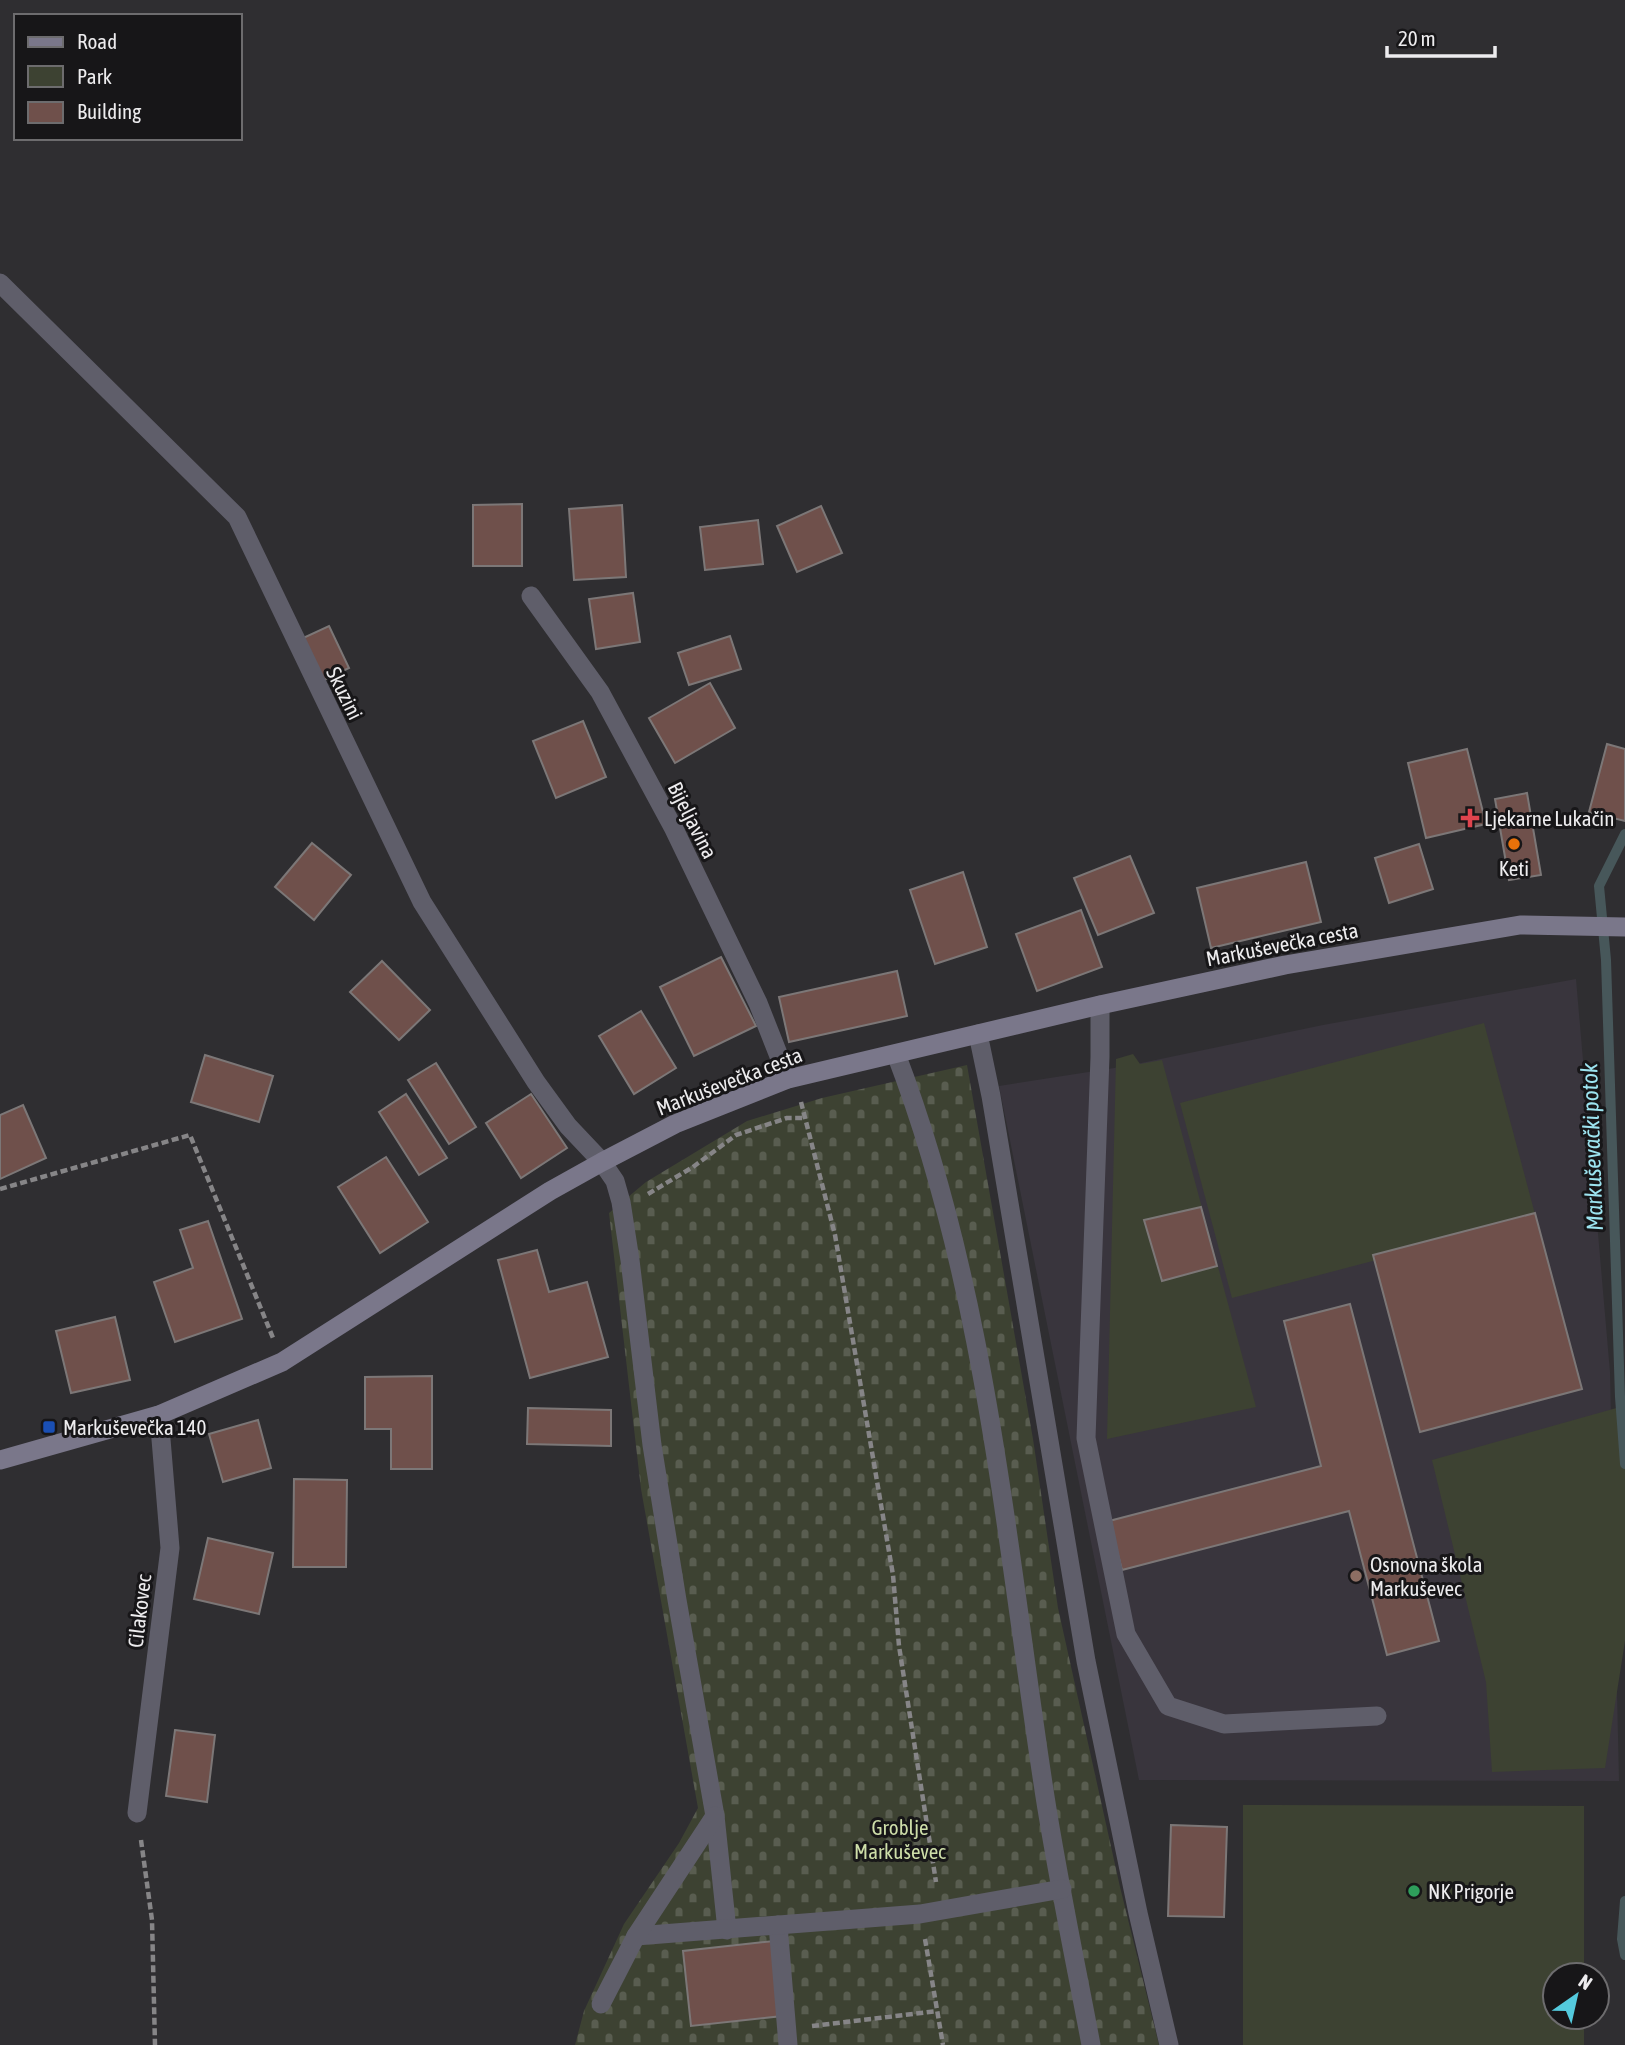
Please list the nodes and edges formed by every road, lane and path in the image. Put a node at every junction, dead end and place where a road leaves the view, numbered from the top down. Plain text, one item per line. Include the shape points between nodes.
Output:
1 (0, 283) edge
2 (531, 596) dead end
3 (1620, 926) edge
4 (1100, 1005) junction
5 (978, 1034) junction
6 (895, 1054) junction
7 (788, 1079) junction
8 (602, 1162) junction
9 (0, 1189) edge
10 (623, 1217) junction
11 (282, 1362) junction
12 (159, 1415) junction
13 (0, 1460) edge
14 (1377, 1716) dead end
15 (137, 1813) joint
16 (715, 1816) junction
17 (1062, 1889) junction
18 (941, 1911) junction
19 (920, 1914) junction
20 (778, 1925) junction
21 (727, 1930) junction
22 (636, 1936) junction
23 (601, 2004) dead end
24 (937, 2011) junction
25 (788, 2037) edge
26 (155, 2045) edge
27 (943, 2045) edge
28 (1091, 2045) edge
29 (1169, 2045) edge

1 - 8 street, Skuzini via 237,517 422,902 536,1082
2 - 7 street, Bijeljavina via 600,692 674,829 758,1003
3 - 4 main road, Markuševečka cesta via 1520,925 1285,965
4 - 5 main road, Markuševečka cesta
4 - 14 street via 1086,1438 1126,1634 1168,1706 1224,1724
5 - 6 main road, Markuševečka cesta
5 - 29 street via 1086,1661
6 - 7 main road, Markuševečka cesta
6 - 17 street via 939,1186 975,1334
7 - 8 main road, Markuševečka cesta via 675,1124
8 - 10 street, Skuzini via 615,1181
8 - 11 main road, Markuševečka cesta
9 - 11 path via 190,1135
10 - 16 street, Skuzini via 654,1458
10 - 18 path via 650,1192 736,1135 804,1115 835,1235 893,1575 899,1646
11 - 12 main road, Markuševečka cesta
12 - 13 main road, Markuševečka cesta
12 - 15 street, Cilakovec via 170,1548
15 - 26 path via 152,1920
16 - 21 street, Skuzini
16 - 22 street
17 - 18 street
17 - 28 street
18 - 19 street
19 - 20 street
19 - 24 path
20 - 21 street
20 - 25 street
21 - 22 street
22 - 23 street
24 - 25 path
24 - 27 path

